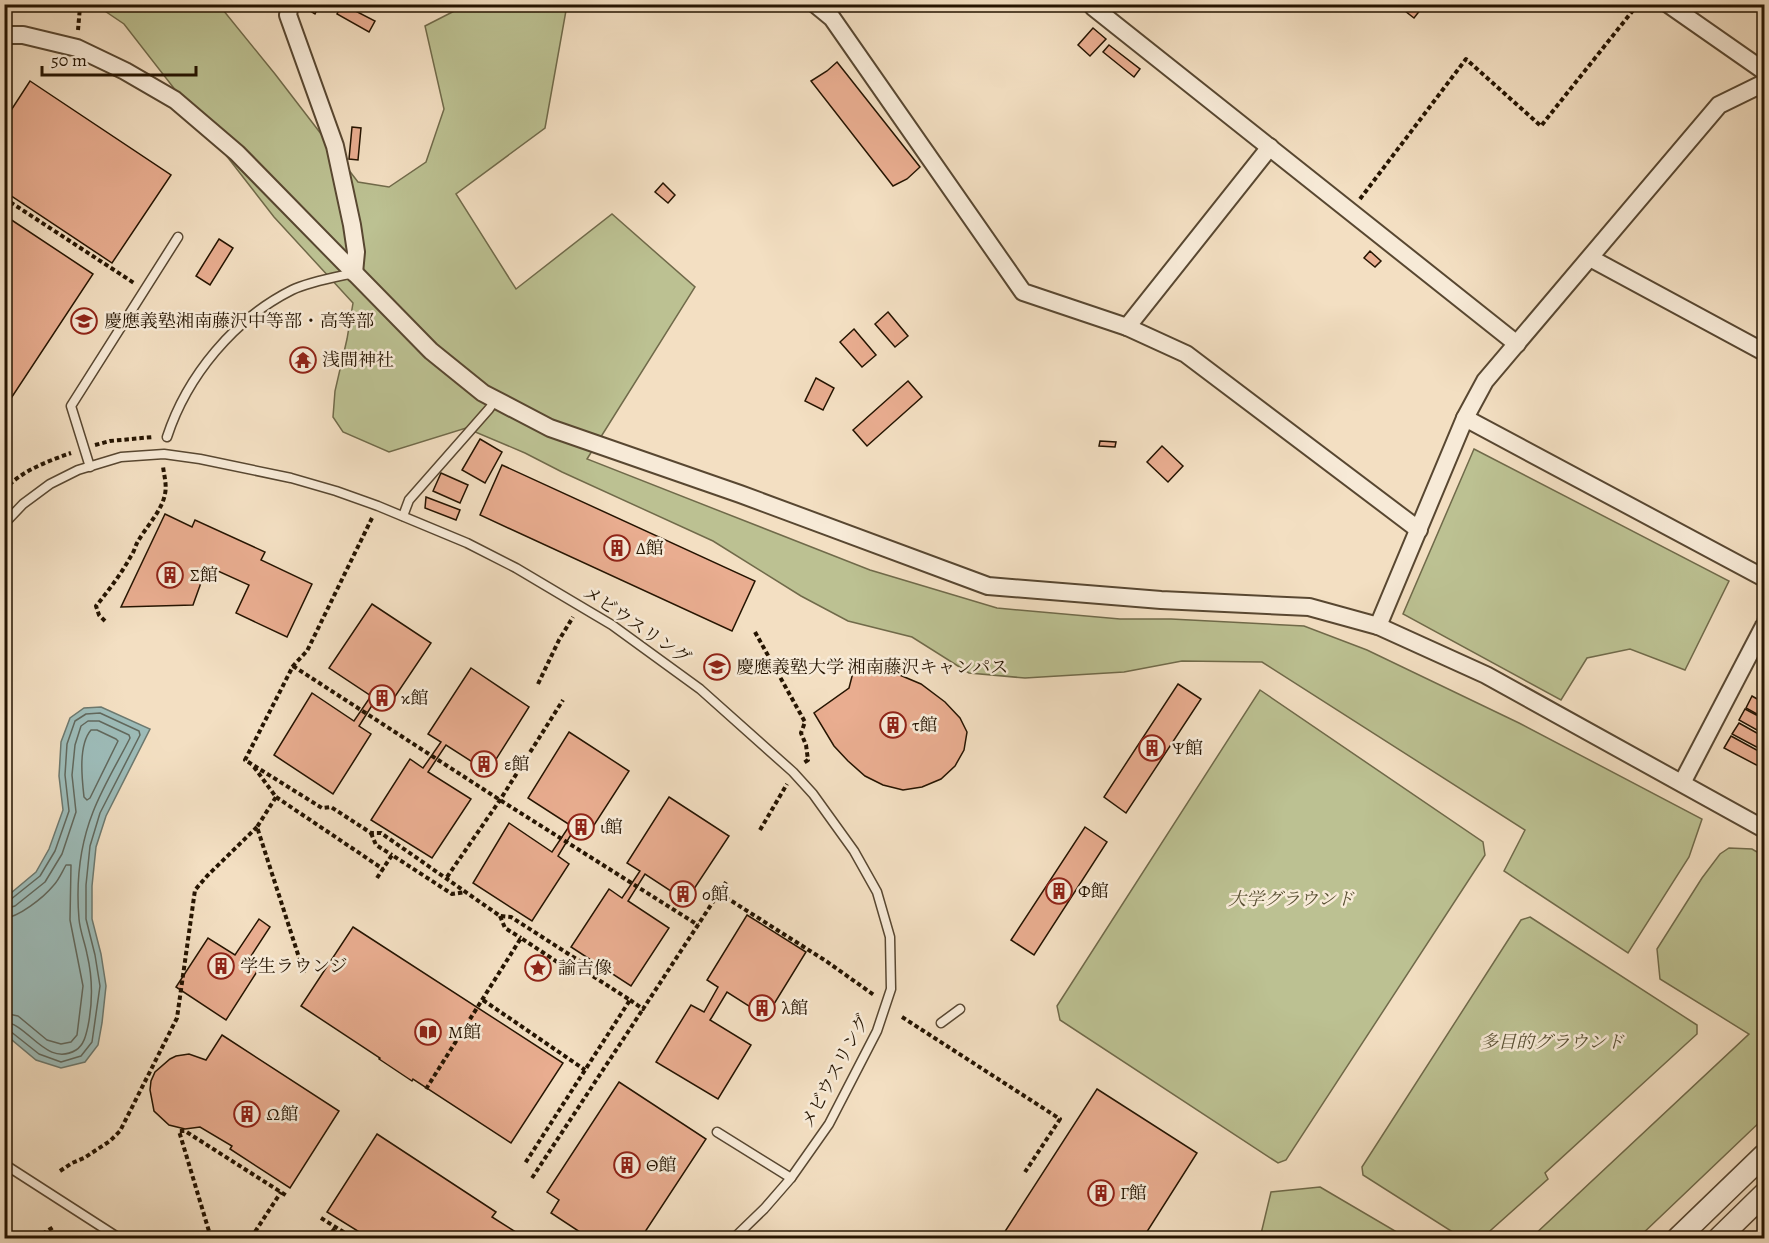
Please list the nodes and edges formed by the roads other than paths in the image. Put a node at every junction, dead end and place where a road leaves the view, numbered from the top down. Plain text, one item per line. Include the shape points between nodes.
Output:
1 (290, 4) edge
2 (815, 4) edge
3 (1095, 4) edge
4 (1668, 4) edge
5 (4, 34) edge
6 (1764, 71) edge
7 (1764, 83) edge
8 (1270, 147) junction
9 (178, 237) dead end
10 (1590, 258) junction
11 (354, 273) junction
12 (1126, 327) junction
13 (1517, 344) junction
14 (1764, 352) edge
15 (496, 399) junction
16 (1466, 418) junction
17 (167, 437) road end
18 (90, 467) junction
19 (403, 516) junction
20 (4, 524) edge
21 (1419, 530) junction
22 (1764, 578) edge
23 (1378, 626) junction
24 (1764, 626) edge
25 (1682, 783) junction
26 (1764, 829) edge
27 (960, 1009) dead end
28 (941, 1023) dead end
29 (717, 1132) dead end
30 (1764, 1155) edge
31 (4, 1164) edge
32 (791, 1178) junction
33 (1764, 1194) edge
34 (119, 1239) edge
35 (734, 1239) edge
36 (1678, 1239) edge
37 (1719, 1239) edge

1 - 11 street via 288,15 335,146 352,225
2 - 12 street via 832,18 1023,292
3 - 8 street via 1093,7
4 - 6 street
5 - 11 street via 77,48 125,70 175,100 237,153
7 - 10 street via 1719,105
8 - 12 street
8 - 13 street
9 - 18 lane via 71,406
10 - 13 street
10 - 14 street
11 - 15 street via 431,351
11 - 17 lane via 294,289 251,314 201,371 175,412
12 - 21 street via 1186,354
13 - 16 street via 1485,381
15 - 19 lane via 409,500
15 - 23 street via 550,428 988,586 1309,607
16 - 21 street
16 - 22 street
18 - 19 lane, メビウスリング via 121,457 164,454 212,461 291,478
18 - 20 lane, メビウスリング via 50,484 22,504
19 - 32 lane, メビウスリング via 516,568 612,625 700,689 793,772 854,851 876,892 890,937 891,989 878,1031 829,1124
21 - 23 street
23 - 25 street via 1486,675
24 - 25 street
25 - 26 street
27 - 28 lane
29 - 32 lane
30 - 36 street
31 - 34 lane
32 - 35 lane, メビウスリング
33 - 37 street

